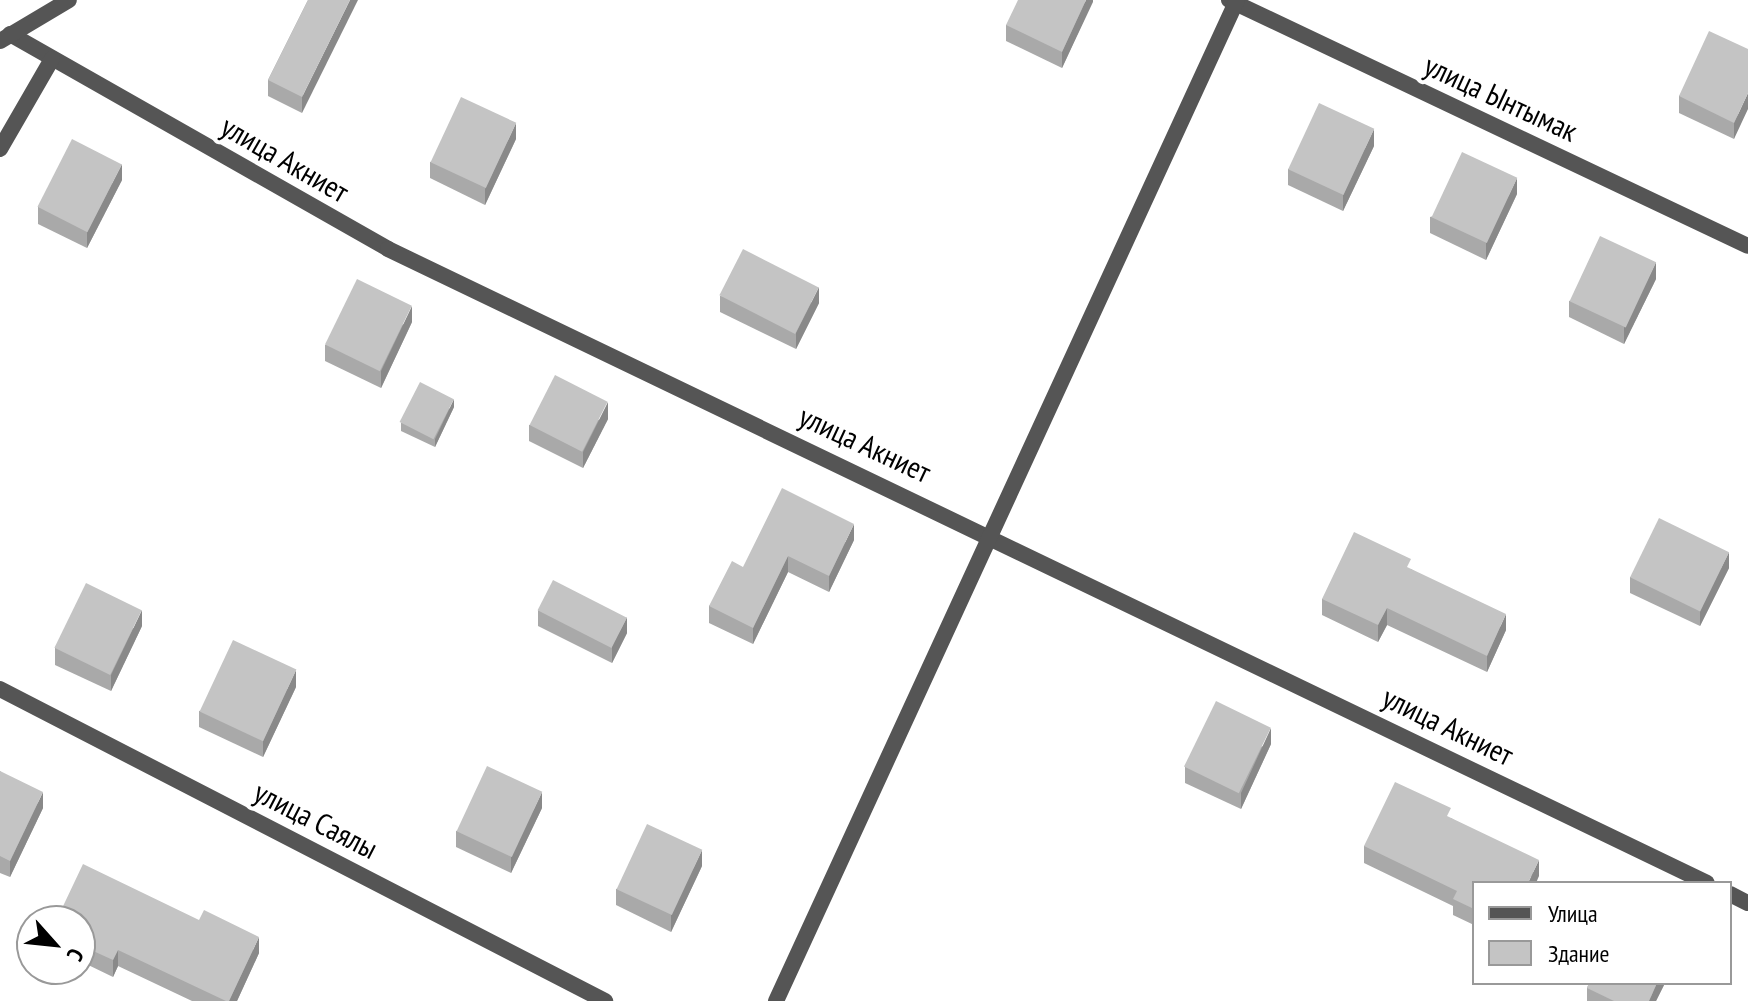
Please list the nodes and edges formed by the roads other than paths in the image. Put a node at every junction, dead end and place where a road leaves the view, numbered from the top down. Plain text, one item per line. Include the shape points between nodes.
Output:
1 (69, 0) edge
2 (1234, 1) edge
3 (5, 38) edge
4 (52, 59) junction
5 (0, 149) edge
6 (1748, 246) edge
7 (994, 536) junction
8 (0, 689) edge
9 (1703, 881) edge
10 (605, 1001) edge
11 (776, 1001) edge

1 - 3 street
2 - 6 street, улица Ынтымак
2 - 7 street
3 - 4 street, улица Акниет
4 - 5 street
4 - 7 street, улица Акниет via 388,249
7 - 9 street, улица Акниет
7 - 11 street
8 - 10 street, улица Саялы

